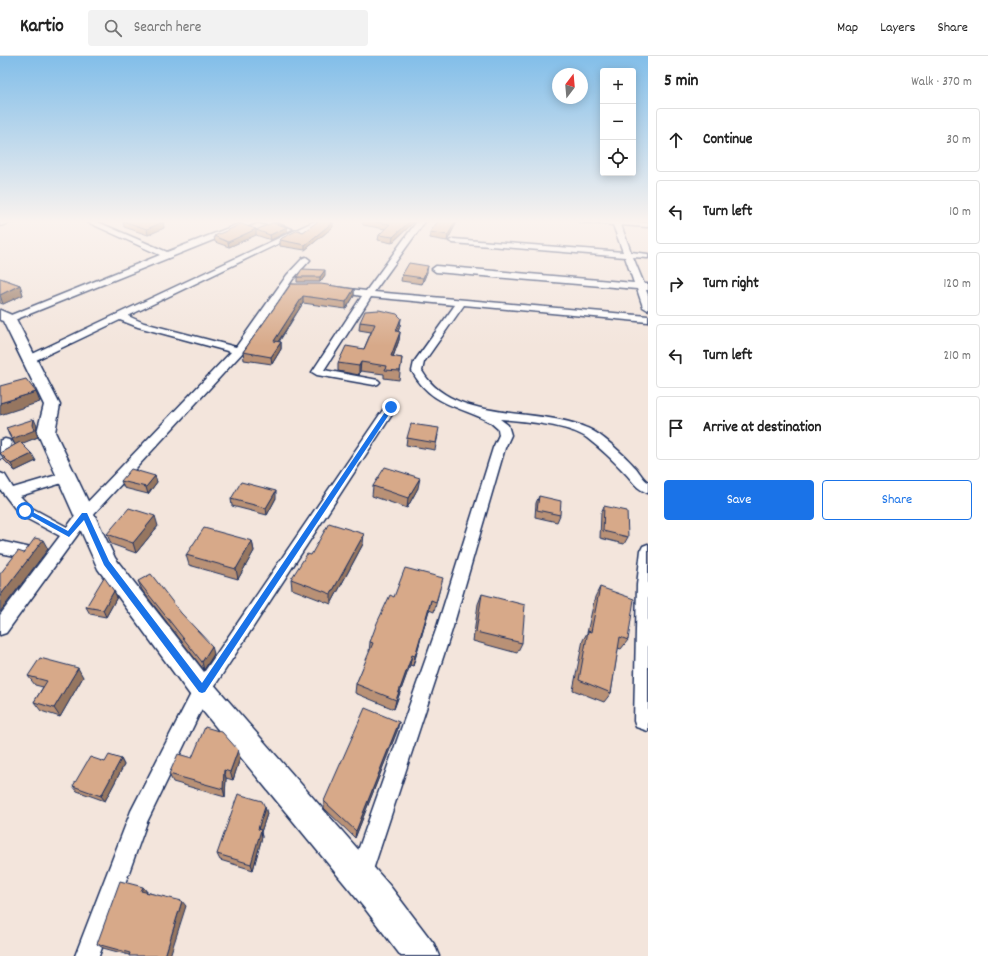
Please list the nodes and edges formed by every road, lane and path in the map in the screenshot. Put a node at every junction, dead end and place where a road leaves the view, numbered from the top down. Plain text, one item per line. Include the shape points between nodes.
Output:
1 (153, 262) edge
2 (235, 262) edge
3 (304, 262) edge
4 (391, 262) edge
5 (632, 262) edge
6 (436, 269) dead end
7 (283, 287) junction
8 (298, 287) edge
9 (644, 287) edge
10 (327, 288) edge
11 (368, 294) junction
12 (462, 302) junction
13 (648, 307) edge
14 (5, 317) edge
15 (121, 317) junction
16 (648, 319) edge
17 (238, 351) junction
18 (30, 359) junction
19 (374, 382) dead end
20 (391, 407) dead end
21 (486, 414) junction
22 (5, 443) dead end
23 (0, 455) edge
24 (67, 477) junction
25 (4, 486) edge
26 (648, 488) edge
27 (84, 514) junction
28 (69, 534) junction
29 (0, 547) edge
30 (648, 550) edge
31 (26, 552) edge
32 (647, 586) edge
33 (0, 628) edge
34 (202, 690) junction
35 (648, 722) edge
36 (360, 876) junction
37 (87, 956) edge
38 (422, 956) edge

1 - 14 street
2 - 15 street
3 - 7 street
4 - 11 street
5 - 9 street
6 - 9 street
7 - 8 street
7 - 17 street
9 - 13 street
10 - 11 street
11 - 12 street
11 - 19 street via 317,372
12 - 16 street
12 - 21 street via 419,362 417,371 425,385 441,397
14 - 18 street
15 - 17 street via 148,327
15 - 18 street
17 - 27 street
18 - 24 street via 52,405 46,432
20 - 34 street
21 - 26 street via 532,418 582,430 591,435
21 - 36 street via 504,428 505,435 444,630
22 - 23 street
24 - 25 street
24 - 27 street
25 - 28 street via 25,511
27 - 28 street
27 - 34 street via 106,563
28 - 33 street
29 - 31 street
30 - 32 street
32 - 35 street via 643,721
34 - 36 street
34 - 37 street via 138,818
36 - 38 street

